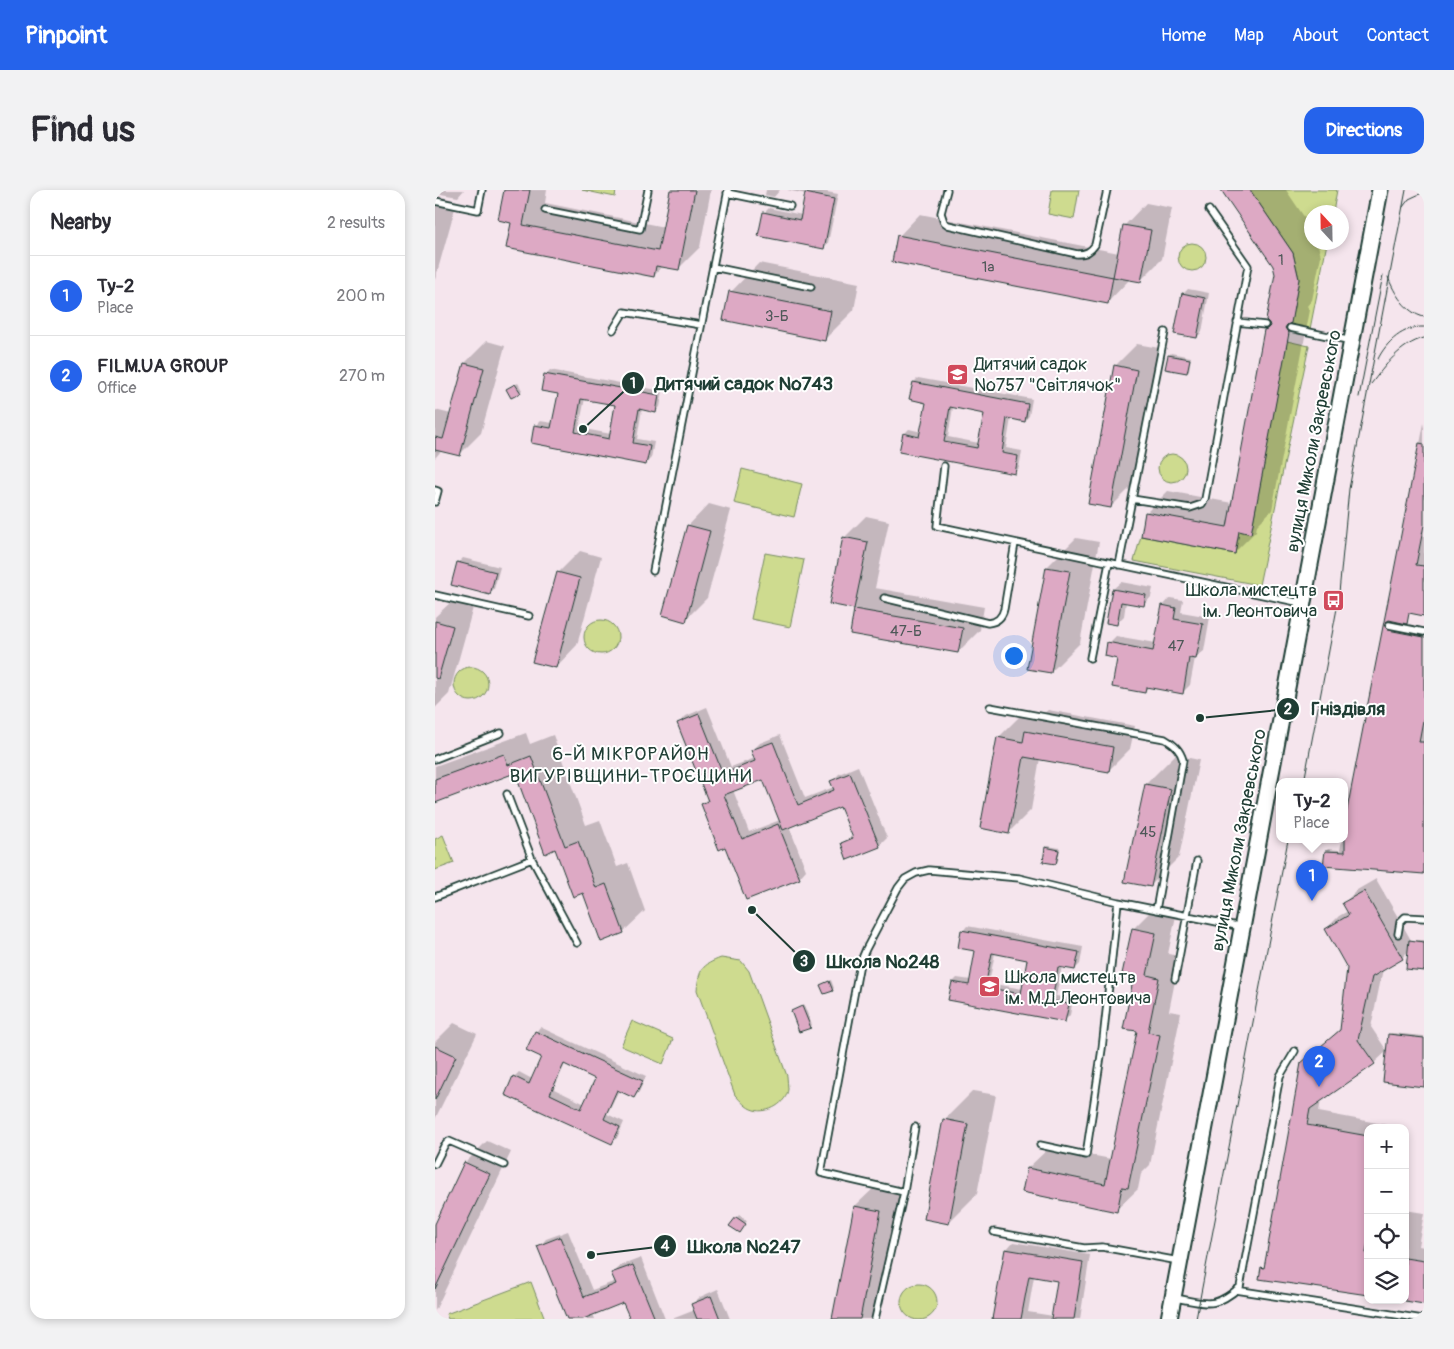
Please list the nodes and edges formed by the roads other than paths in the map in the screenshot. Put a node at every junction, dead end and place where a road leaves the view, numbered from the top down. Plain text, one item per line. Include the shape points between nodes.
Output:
1 (482, 190) edge
2 (647, 190) edge
3 (947, 190) edge
4 (1107, 190) edge
5 (1380, 190) edge
6 (728, 191) edge
7 (435, 201) edge
8 (791, 206) dead end
9 (545, 210) dead end
10 (1209, 210) dead end
11 (713, 267) junction
12 (811, 287) dead end
13 (1237, 322) junction
14 (1265, 324) dead end
15 (701, 326) junction
16 (1290, 328) dead end
17 (613, 330) dead end
18 (1165, 332) dead end
19 (1351, 341) junction
20 (944, 466) dead end
21 (435, 490) edge
22 (1132, 499) junction
23 (435, 502) edge
24 (1015, 543) junction
25 (1109, 563) junction
26 (1119, 565) junction
27 (653, 571) dead end
28 (435, 595) edge
29 (884, 598) dead end
30 (1303, 604) junction
31 (529, 616) dead end
32 (1389, 625) dead end
33 (1424, 632) edge
34 (1090, 658) dead end
35 (990, 707) dead end
36 (501, 733) dead end
37 (435, 759) edge
38 (507, 794) dead end
39 (532, 859) junction
40 (1197, 861) dead end
41 (435, 897) edge
42 (1118, 902) junction
43 (1156, 910) junction
44 (1187, 916) junction
45 (1424, 918) edge
46 (1242, 926) junction
47 (1398, 934) dead end
48 (577, 943) dead end
49 (1175, 979) dead end
50 (1295, 1051) dead end
51 (915, 1127) dead end
52 (1040, 1145) dead end
53 (435, 1164) edge
54 (504, 1166) dead end
55 (904, 1192) junction
56 (993, 1232) dead end
57 (1179, 1261) junction
58 (1237, 1290) junction
59 (1172, 1297) junction
60 (875, 1319) edge
61 (1169, 1319) edge
62 (1423, 1319) edge

1 - 7 lane via 478,210
2 - 9 lane via 640,229
3 - 4 lane via 941,213 948,225 1085,254 1095,245
5 - 19 street, вулиця Миколи Закревського
6 - 8 lane
6 - 11 lane
10 - 13 lane via 1248,266
11 - 12 lane
11 - 15 lane
13 - 14 lane
13 - 22 lane via 1205,499 1202,504 1190,508
15 - 17 lane via 624,312
15 - 27 lane
16 - 19 lane
18 - 22 lane
19 - 30 street, вулиця Миколи Закревського
20 - 24 lane via 937,526
21 - 23 lane via 438,491
22 - 26 lane
24 - 25 lane
24 - 29 lane via 1003,614 997,621 988,623
25 - 26 lane
25 - 34 lane
26 - 30 lane
28 - 31 lane
30 - 46 street, вулиця Миколи Закревського
32 - 33 lane
35 - 43 lane via 1165,739 1180,752 1183,760
36 - 37 lane
38 - 39 lane
39 - 41 lane
39 - 48 lane
40 - 44 lane
42 - 43 lane
42 - 52 lane via 1102,1049 1085,1155
42 - 55 lane via 1019,878 929,870 905,879 898,888 860,963 821,1173
43 - 44 lane
44 - 46 lane
44 - 49 lane
45 - 47 lane via 1405,917 1400,922
46 - 57 street, вулиця Миколи Закревського
50 - 58 lane via 1280,1076
51 - 55 lane
53 - 54 lane via 449,1141
55 - 60 lane
56 - 57 lane
57 - 59 street, вулиця Миколи Закревського
58 - 59 lane via 1227,1299 1212,1304
58 - 62 lane
59 - 61 street, вулиця Миколи Закревського

